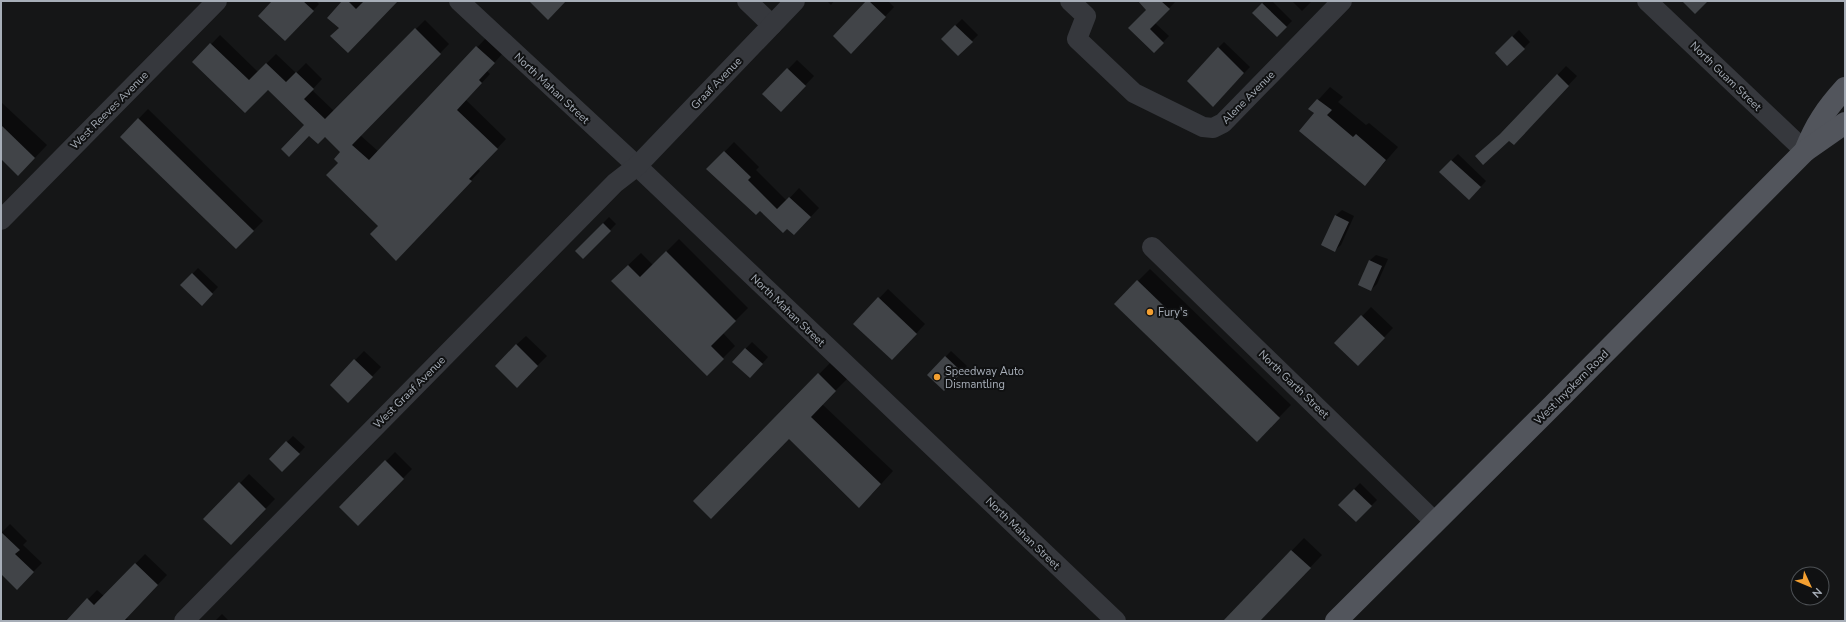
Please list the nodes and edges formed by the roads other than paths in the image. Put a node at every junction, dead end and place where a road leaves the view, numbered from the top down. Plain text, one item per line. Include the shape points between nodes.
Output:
1 (217, 1) edge
2 (459, 1) edge
3 (747, 1) edge
4 (795, 1) edge
5 (1342, 1) edge
6 (1647, 1) edge
7 (1080, 4) edge
8 (772, 25) junction
9 (1845, 88) edge
10 (1845, 123) edge
11 (1805, 151) junction
12 (637, 166) junction
13 (1, 220) edge
14 (1152, 247) dead end
15 (1435, 522) junction
16 (184, 621) edge
17 (1116, 621) edge
18 (1336, 621) edge

1 - 13 street, West Reeves Avenue
2 - 12 street, North Mahan Street
3 - 8 street
4 - 8 street, Graaf Avenue
5 - 7 street, Alene Avenue via 1223,123 1213,128 1203,127 1134,93 1077,39 1086,16
6 - 11 street, North Guam Street
8 - 12 street, Graaf Avenue
9 - 11 main road, West Inyokern Road via 1821,116
10 - 11 main road, West Inyokern Road
11 - 15 main road, West Inyokern Road
12 - 16 street, West Graaf Avenue via 615,183
12 - 17 street, North Mahan Street
14 - 15 street, North Garth Street
15 - 18 main road, West Inyokern Road

